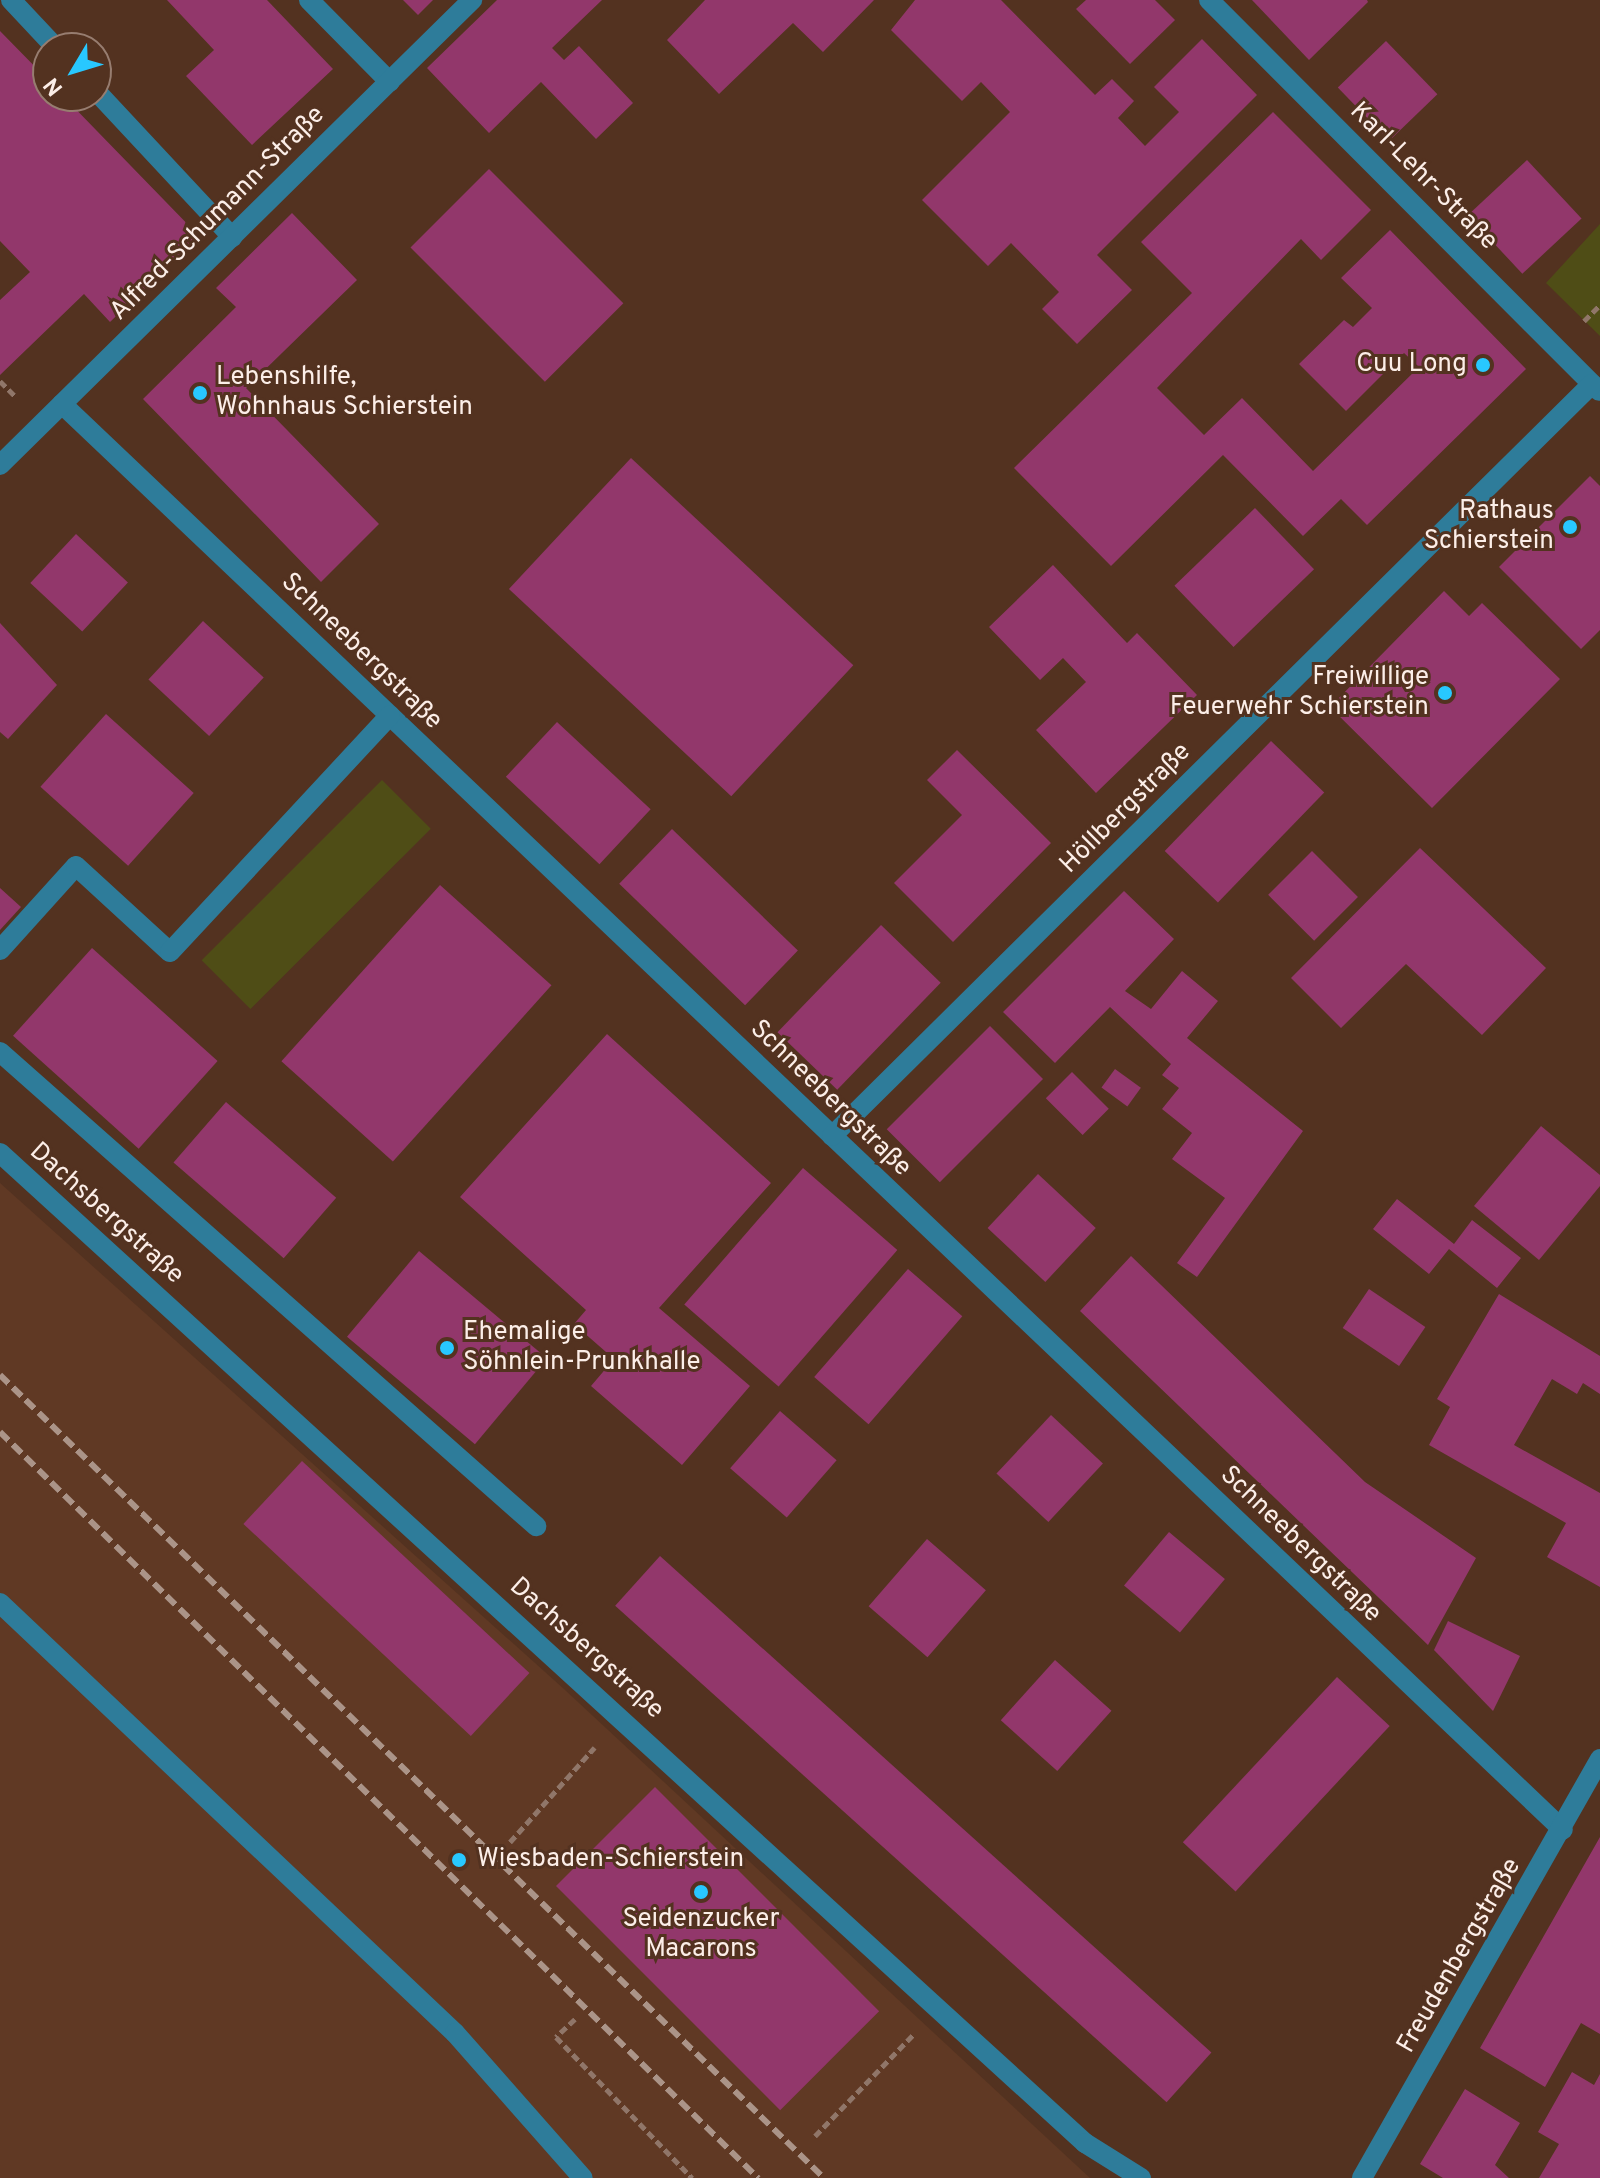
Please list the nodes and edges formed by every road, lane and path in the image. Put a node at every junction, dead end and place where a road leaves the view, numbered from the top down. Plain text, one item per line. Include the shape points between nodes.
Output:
1 (11, 0) edge
2 (309, 0) edge
3 (472, 0) edge
4 (1209, 0) edge
5 (41, 32) edge
6 (390, 82) junction
7 (112, 108) edge
8 (232, 237) junction
9 (1600, 305) edge
10 (1575, 330) dead end
11 (1596, 388) edge
12 (62, 404) junction
13 (0, 465) edge
14 (390, 715) junction
15 (0, 950) edge
16 (0, 1052) edge
17 (832, 1136) junction
18 (0, 1153) edge
19 (536, 1526) dead end
20 (0, 1603) edge
21 (622, 1717) junction
22 (1600, 1759) edge
23 (1563, 1830) junction
24 (510, 1842) dead end
25 (938, 2008) junction
26 (575, 2019) dead end
27 (815, 2136) dead end
28 (583, 2178) edge
29 (692, 2178) edge
30 (1141, 2178) edge
31 (1362, 2178) edge

1 - 5 street
2 - 6 street
3 - 6 street, Alfred-Schumann-Straße
4 - 11 street, Karl-Lehr-Straße
6 - 8 street, Alfred-Schumann-Straße
7 - 8 street
8 - 12 street, Alfred-Schumann-Straße
9 - 10 path
11 - 17 street, Höllbergstraße
12 - 13 street, Alfred-Schumann-Straße
12 - 14 street, Schneebergstraße
14 - 15 street via 170,952 76,866
14 - 17 street, Schneebergstraße
16 - 19 street
17 - 23 street, Schneebergstraße
18 - 21 street, Dachsbergstraße
20 - 28 street via 455,2033
21 - 24 path
21 - 25 street, Dachsbergstraße
22 - 23 street, Freudenbergstraße
23 - 31 street, Freudenbergstraße
25 - 27 path
25 - 30 street, Dachsbergstraße via 1085,2143
26 - 29 path via 556,2037

